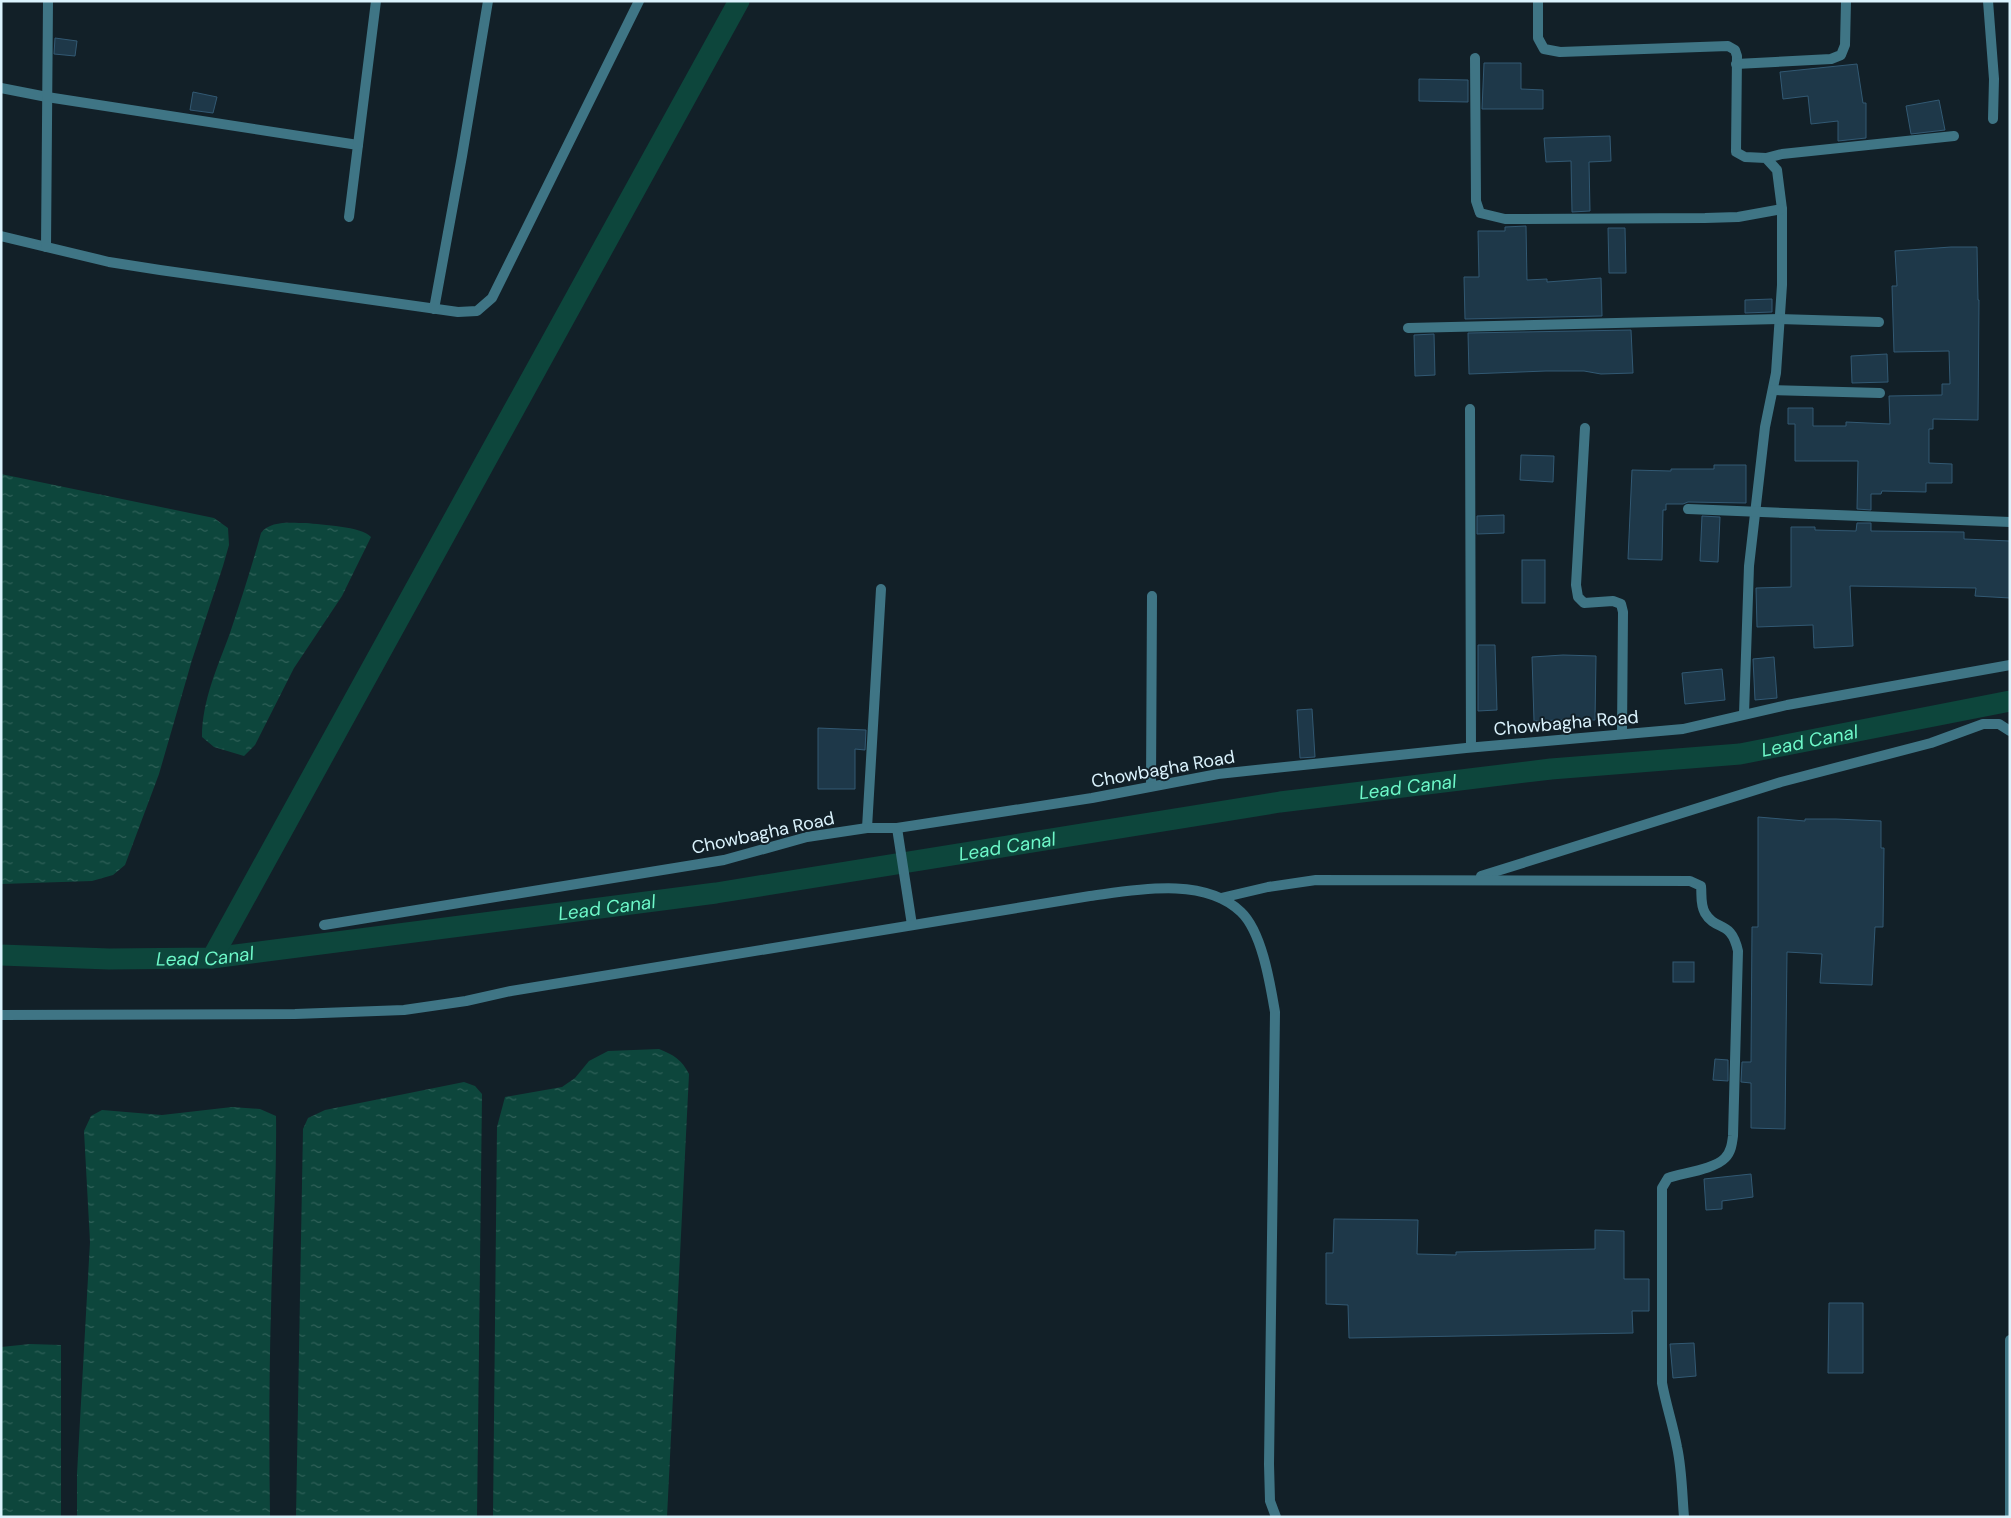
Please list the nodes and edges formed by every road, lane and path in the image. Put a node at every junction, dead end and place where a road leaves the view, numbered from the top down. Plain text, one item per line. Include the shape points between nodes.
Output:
1 (48, 1) edge
2 (376, 1) edge
3 (488, 1) edge
4 (639, 1) edge
5 (1538, 1) edge
6 (1846, 1) edge
7 (1988, 1) edge
8 (1476, 58) dead end
9 (1736, 64) junction
10 (1, 88) edge
11 (47, 97) junction
12 (1993, 120) dead end
13 (1954, 136) dead end
14 (358, 145) junction
15 (1766, 158) junction
16 (1782, 209) junction
17 (349, 217) dead end
18 (1, 236) edge
19 (46, 247) junction
20 (434, 309) junction
21 (1779, 319) junction
22 (1879, 322) dead end
23 (1408, 328) dead end
24 (1773, 390) junction
25 (1880, 393) dead end
26 (1470, 409) dead end
27 (1584, 428) dead end
28 (1688, 509) dead end
29 (1754, 511) junction
30 (2010, 522) edge
31 (881, 589) dead end
32 (1152, 596) dead end
33 (2010, 665) edge
34 (1744, 714) junction
35 (2010, 731) edge
36 (1622, 734) junction
37 (1471, 748) junction
38 (1151, 786) junction
39 (868, 828) junction
40 (897, 828) junction
41 (1470, 880) junction
42 (1221, 898) junction
43 (324, 925) dead end
44 (912, 925) junction
45 (1, 1015) edge
46 (2010, 1340) edge
47 (1276, 1517) edge
48 (1684, 1517) edge
49 (2010, 1517) edge

1 - 11 street
2 - 14 street
3 - 20 street
4 - 20 street via 492,298 477,311
5 - 9 street via 1538,38 1544,49 1560,52 1728,46 1735,50
6 - 9 street via 1845,44 1841,55 1831,59
7 - 12 street via 1994,79
8 - 16 street via 1476,201 1480,214 1505,219 1673,219 1738,217
9 - 15 street via 1736,152 1745,158
10 - 11 street
11 - 14 street
11 - 19 street
13 - 15 street
14 - 17 street
15 - 16 street via 1777,170
16 - 21 street
18 - 19 street
19 - 20 street via 109,262
21 - 22 street
21 - 23 street
21 - 24 street
24 - 25 street
24 - 29 street
26 - 37 street
27 - 36 street via 1576,585 1578,597 1584,603 1613,601 1620,604 1623,612
28 - 29 street
29 - 30 street
29 - 34 street
31 - 39 street
32 - 38 street
33 - 34 street, Chowbagha Road
34 - 36 street, Chowbagha Road via 1683,729
35 - 41 street via 1999,724 1983,724 1931,743 1781,782
36 - 37 street, Chowbagha Road
37 - 38 street, Chowbagha Road via 1218,774
38 - 40 street, Chowbagha Road
39 - 40 street, Chowbagha Road
39 - 43 street, Chowbagha Road via 807,837 724,860
40 - 44 street
41 - 42 street via 1316,880
41 - 48 street via 1690,881 1701,886 1701,903 1706,915 1729,929 1735,938 1738,950 1731,1148 1724,1159 1713,1166 1668,1178 1662,1188 1662,1383 1679,1455
42 - 44 street via 1190,890 1147,888
42 - 47 street via 1241,912 1253,929 1276,1012 1269,1464 1270,1500
44 - 45 street via 404,1010 295,1014
46 - 49 street

